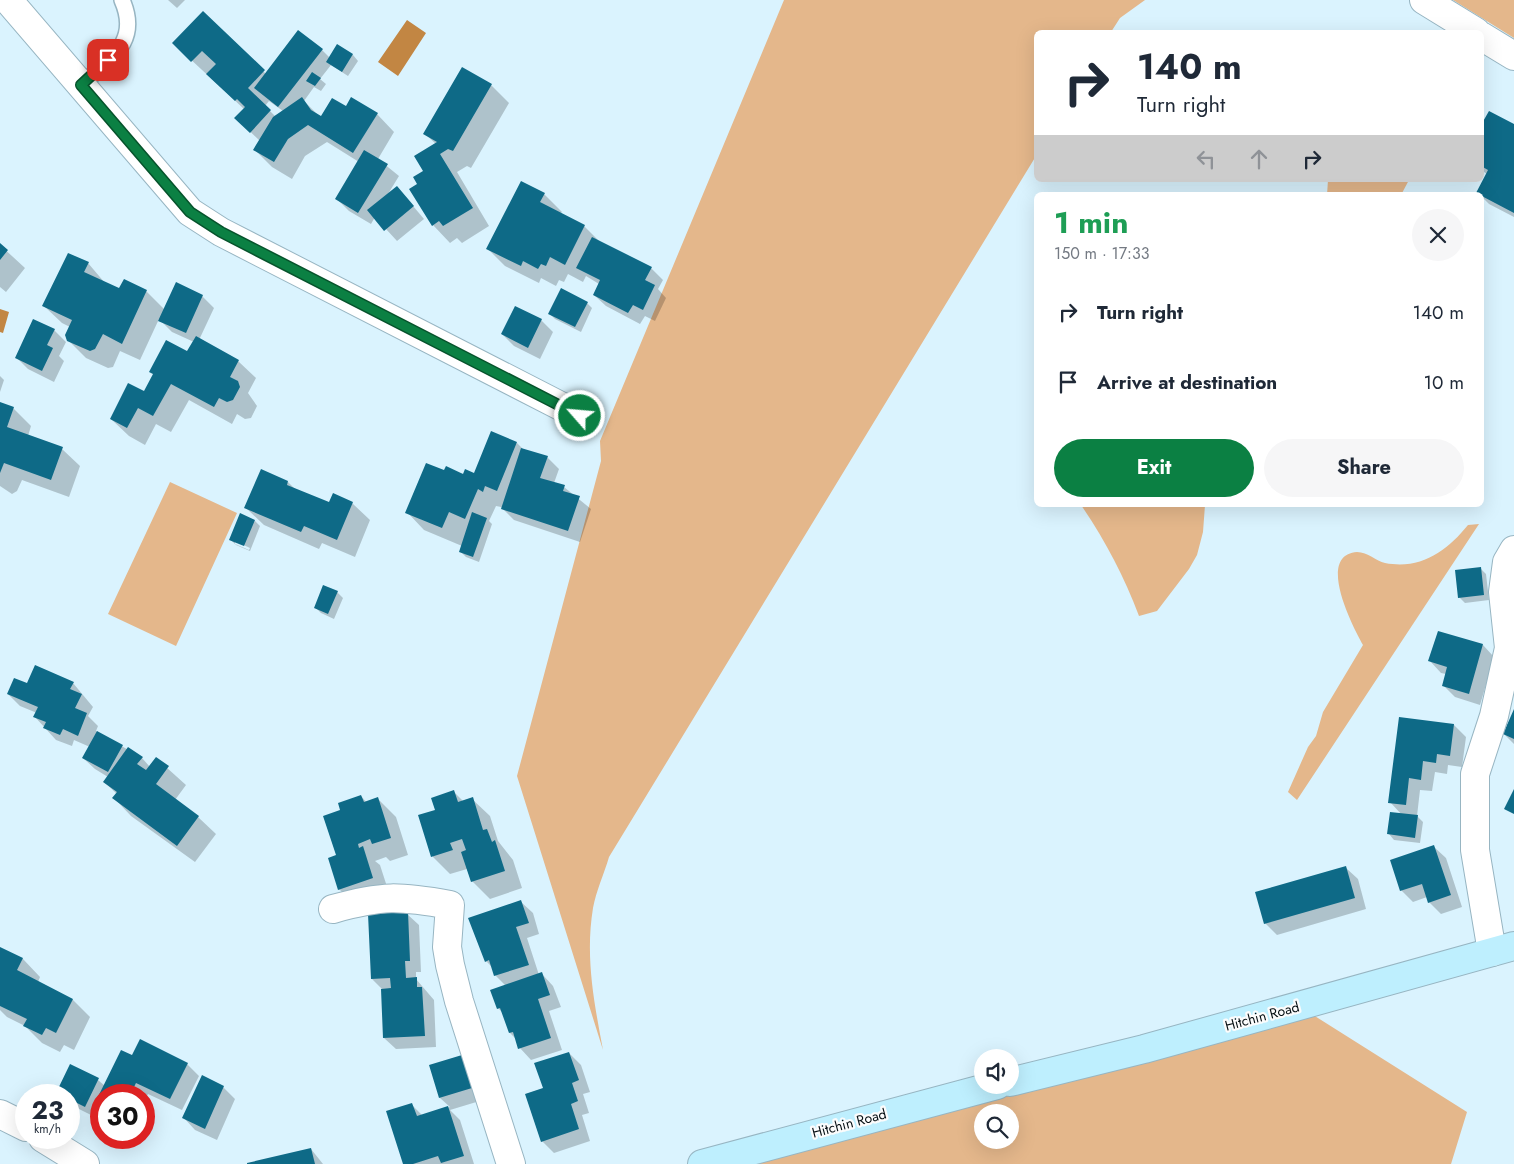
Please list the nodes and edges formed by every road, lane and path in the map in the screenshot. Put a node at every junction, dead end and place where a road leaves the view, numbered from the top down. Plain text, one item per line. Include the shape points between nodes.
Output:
1 (122, 0) edge
2 (1424, 0) edge
3 (19, 4) edge
4 (1473, 30) edge
5 (1484, 38) edge
6 (1514, 56) edge
7 (81, 85) junction
8 (580, 416) dead end
9 (1514, 550) edge
10 (333, 909) dead end
11 (1503, 949) edge
12 (1019, 1080) edge
13 (974, 1091) edge
14 (0, 1114) edge
15 (15, 1122) edge
16 (61, 1149) edge
17 (85, 1164) edge
18 (511, 1164) edge
19 (702, 1164) edge

1 - 7 lane via 127,13 127,35 121,48
2 - 4 street
3 - 7 street
5 - 6 street
7 - 8 street via 190,212 221,232
9 - 11 street via 1507,562 1503,592 1509,648 1494,716 1475,774 1475,850
10 - 18 street via 388,896 450,905 446,947 450,965
11 - 12 street, Hitchin Road via 1144,1049
13 - 19 street, Hitchin Road
14 - 15 street
16 - 17 street

